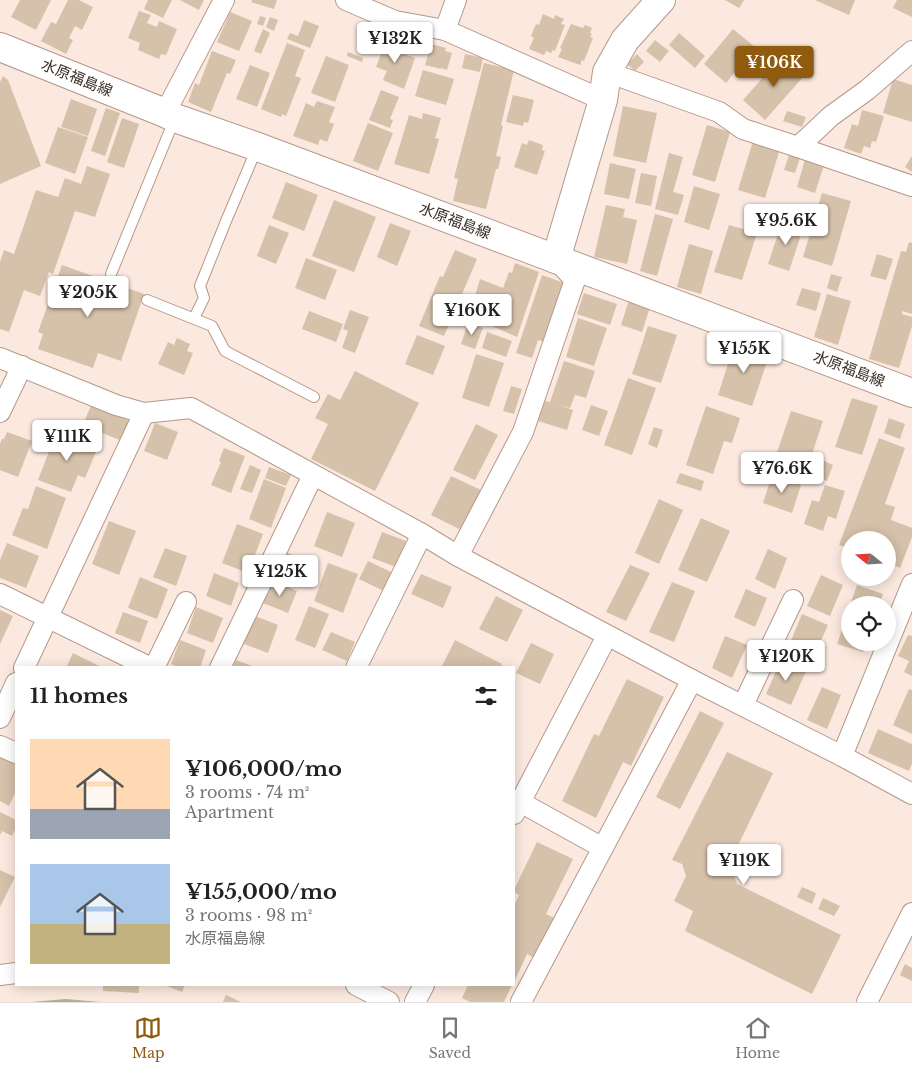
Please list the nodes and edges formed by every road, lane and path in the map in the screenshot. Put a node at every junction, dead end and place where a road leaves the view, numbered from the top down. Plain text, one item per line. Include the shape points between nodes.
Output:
1 (224, 0) edge
2 (346, 0) edge
3 (456, 0) edge
4 (661, 0) edge
5 (445, 30) junction
6 (0, 47) edge
7 (912, 52) edge
8 (607, 72) junction
9 (603, 100) junction
10 (170, 115) junction
11 (258, 147) junction
12 (798, 147) junction
13 (912, 186) edge
14 (556, 259) junction
15 (111, 274) dead end
16 (147, 300) dead end
17 (194, 318) junction
18 (0, 358) edge
19 (22, 366) junction
20 (912, 393) edge
21 (314, 397) dead end
22 (0, 412) edge
23 (144, 413) junction
24 (313, 475) junction
25 (422, 534) junction
26 (458, 556) junction
27 (912, 584) edge
28 (0, 594) edge
29 (793, 600) dead end
30 (186, 602) dead end
31 (47, 617) junction
32 (906, 617) edge
33 (608, 636) junction
34 (25, 666) edge
35 (149, 666) edge
36 (154, 666) edge
37 (221, 666) edge
38 (357, 666) edge
39 (692, 680) junction
40 (15, 685) edge
41 (743, 705) junction
42 (0, 718) edge
43 (0, 746) edge
44 (15, 753) edge
45 (842, 756) junction
46 (912, 794) edge
47 (516, 805) edge
48 (603, 848) junction
49 (912, 913) edge
50 (15, 973) edge
51 (0, 975) edge
52 (358, 986) edge
53 (424, 986) edge
54 (389, 1002) edge
55 (416, 1002) edge
56 (521, 1002) edge
57 (867, 1002) edge

1 - 10 street
2 - 5 street via 395,21
3 - 5 street
4 - 8 main road via 625,40
5 - 9 street
6 - 10 main road, 水原福島線
7 - 12 street via 831,116
8 - 9 main road
8 - 12 street via 719,112 743,129
9 - 14 main road
10 - 11 main road, 水原福島線
10 - 15 lane
11 - 14 main road, 水原福島線
11 - 17 lane via 200,286 204,298
12 - 13 street
14 - 20 main road, 水原福島線
14 - 26 street via 575,280 523,432
16 - 17 lane
17 - 21 lane via 212,326 225,351
18 - 19 street
19 - 22 street
19 - 23 street via 116,405
23 - 24 street via 191,408
23 - 31 street
24 - 25 street
24 - 37 street
25 - 26 street
25 - 38 street
26 - 33 street
27 - 32 street
28 - 31 street
29 - 41 street
30 - 36 street
31 - 34 street
31 - 35 street
32 - 45 street
33 - 39 street
33 - 47 street
39 - 41 street
39 - 48 street
40 - 42 street
41 - 45 street
43 - 44 street
45 - 46 street
47 - 48 street
48 - 56 street
49 - 57 street
50 - 51 street
52 - 54 street
53 - 55 street

